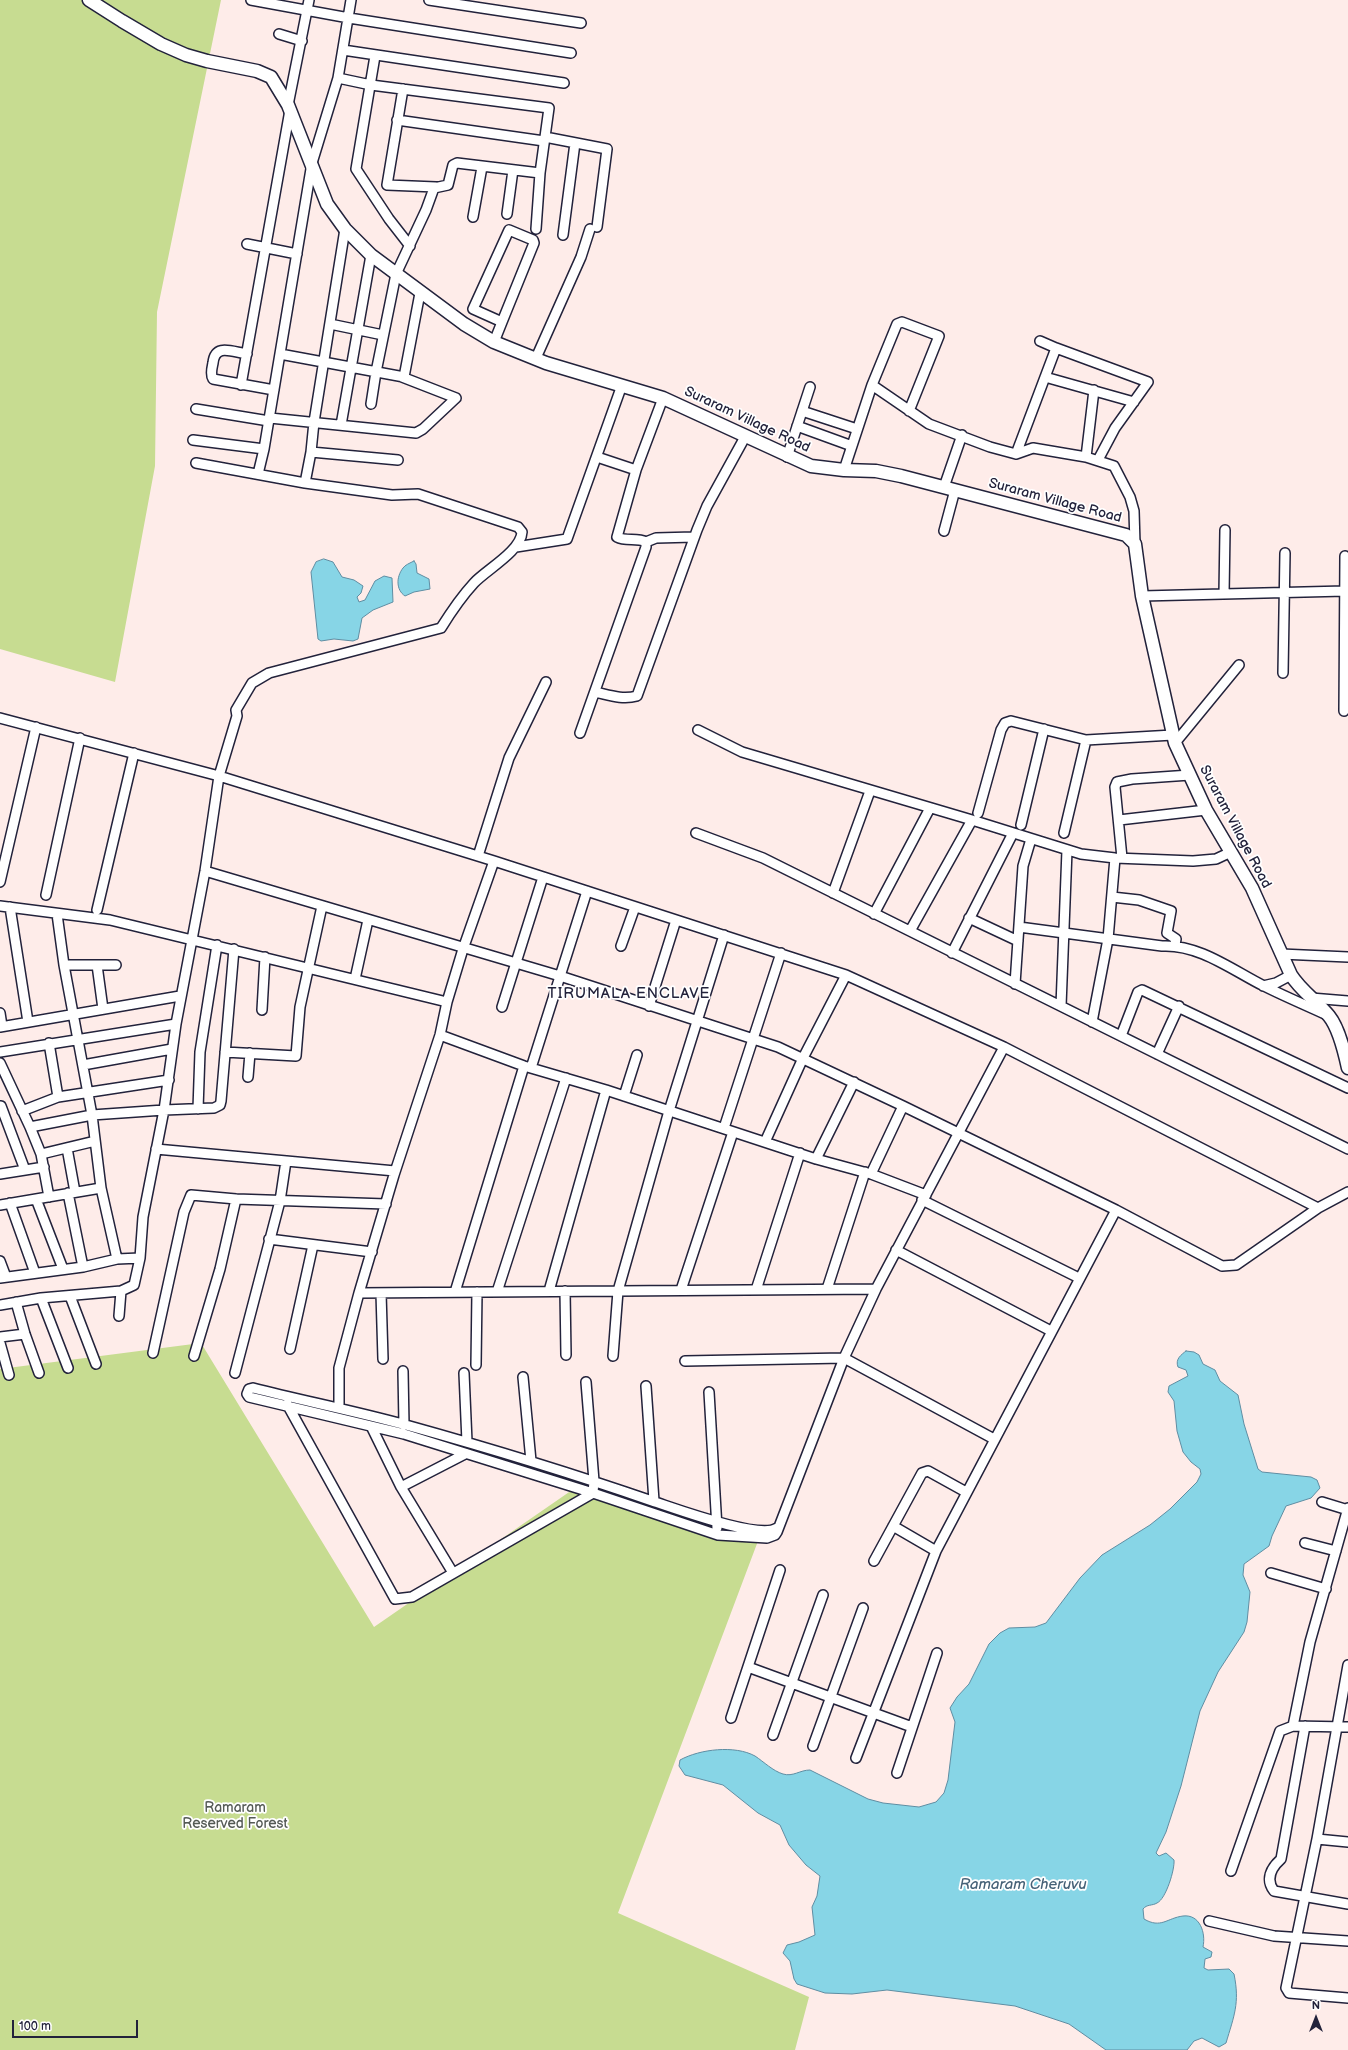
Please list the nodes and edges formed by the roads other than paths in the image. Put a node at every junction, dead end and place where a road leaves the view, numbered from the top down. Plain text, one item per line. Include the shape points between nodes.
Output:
1 (90, 0) edge
2 (251, 0) edge
3 (309, 0) edge
4 (351, 0) edge
5 (428, 0) edge
6 (308, 10) junction
7 (349, 18) junction
8 (581, 23) dead end
9 (279, 34) dead end
10 (302, 40) junction
11 (343, 50) junction
12 (571, 53) dead end
13 (375, 56) junction
14 (338, 78) junction
15 (564, 84) dead end
16 (371, 85) junction
17 (402, 89) junction
18 (289, 107) junction
19 (397, 120) junction
20 (545, 139) junction
21 (575, 143) junction
22 (312, 163) junction
23 (482, 166) junction
24 (513, 170) junction
25 (540, 173) junction
26 (436, 187) junction
27 (507, 214) dead end
28 (473, 216) dead end
29 (345, 229) junction
30 (536, 229) dead end
31 (563, 235) dead end
32 (247, 244) dead end
33 (410, 246) junction
34 (265, 248) junction
35 (297, 254) junction
36 (370, 255) junction
37 (396, 274) junction
38 (420, 293) junction
39 (502, 322) junction
40 (330, 324) junction
41 (357, 330) junction
42 (383, 335) junction
43 (1040, 341) dead end
44 (494, 342) junction
45 (1056, 348) junction
46 (247, 354) junction
47 (280, 354) junction
48 (536, 358) junction
49 (324, 362) junction
50 (351, 367) junction
51 (376, 372) junction
52 (402, 377) junction
53 (1046, 377) junction
54 (241, 385) junction
55 (622, 385) junction
56 (872, 385) junction
57 (810, 387) dead end
58 (274, 390) junction
59 (1094, 390) junction
60 (663, 398) junction
61 (1134, 402) junction
62 (371, 404) dead end
63 (196, 409) dead end
64 (802, 411) junction
65 (909, 411) junction
66 (269, 420) junction
67 (314, 422) junction
68 (340, 425) junction
69 (798, 426) junction
70 (857, 429) junction
71 (962, 436) junction
72 (745, 437) junction
73 (193, 440) dead end
74 (852, 446) junction
75 (264, 449) junction
76 (311, 452) junction
77 (1016, 454) junction
78 (596, 457) junction
79 (787, 457) junction
80 (1086, 457) junction
81 (398, 460) dead end
82 (1098, 460) junction
83 (196, 463) dead end
84 (636, 470) junction
85 (844, 470) junction
86 (258, 474) junction
87 (305, 483) junction
88 (949, 488) junction
89 (1225, 530) dead end
90 (944, 531) dead end
91 (694, 537) junction
92 (646, 542) junction
93 (1135, 544) junction
94 (516, 547) junction
95 (1286, 553) dead end
96 (1345, 556) dead end
97 (1345, 591) junction
98 (1285, 593) junction
99 (1224, 594) junction
100 (1142, 596) junction
101 (1239, 665) dead end
102 (1283, 673) dead end
103 (546, 682) dead end
104 (595, 692) junction
105 (1344, 711) dead end
106 (0, 718) edge
107 (36, 727) junction
108 (1044, 729) junction
109 (698, 730) dead end
110 (580, 733) dead end
111 (80, 738) junction
112 (1174, 739) junction
113 (1086, 740) junction
114 (134, 753) junction
115 (1190, 775) junction
116 (219, 776) junction
117 (870, 791) junction
118 (930, 808) junction
119 (1206, 810) junction
120 (975, 816) junction
121 (1119, 820) junction
122 (1022, 825) dead end
123 (696, 833) dead end
124 (1013, 833) junction
125 (1064, 833) dead end
126 (1031, 839) junction
127 (1066, 850) junction
128 (1231, 852) junction
129 (478, 856) junction
130 (1119, 858) junction
131 (494, 861) junction
132 (205, 872) junction
133 (543, 877) junction
134 (0, 882) edge
135 (587, 891) junction
136 (833, 893) junction
137 (46, 894) dead end
138 (1112, 898) junction
139 (0, 906) edge
140 (322, 906) junction
141 (10, 907) junction
142 (634, 907) junction
143 (97, 910) dead end
144 (57, 914) junction
145 (874, 914) junction
146 (969, 918) junction
147 (368, 920) junction
148 (676, 920) junction
149 (1019, 927) junction
150 (910, 931) junction
151 (1063, 933) junction
152 (724, 935) junction
153 (1108, 939) junction
154 (191, 940) junction
155 (1018, 941) junction
156 (217, 945) junction
157 (1175, 945) junction
158 (621, 946) dead end
159 (234, 949) junction
160 (463, 949) junction
161 (781, 953) junction
162 (952, 953) junction
163 (1281, 954) junction
164 (265, 957) junction
165 (1348, 957) edge
166 (515, 963) junction
167 (64, 965) junction
168 (96, 965) junction
169 (116, 965) dead end
170 (308, 967) junction
171 (846, 975) junction
172 (1291, 975) junction
173 (560, 976) junction
174 (355, 979) junction
175 (1015, 984) junction
176 (1264, 986) junction
177 (180, 996) junction
178 (1311, 998) junction
179 (1348, 1001) edge
180 (447, 1002) junction
181 (649, 1006) junction
182 (1060, 1006) junction
183 (1179, 1006) junction
184 (502, 1007) dead end
185 (102, 1009) junction
186 (262, 1010) dead end
187 (0, 1013) edge
188 (73, 1013) junction
189 (1330, 1016) junction
190 (28, 1022) junction
191 (698, 1022) junction
192 (1092, 1022) junction
193 (176, 1024) junction
194 (1, 1027) edge
195 (440, 1035) junction
196 (1121, 1036) junction
197 (78, 1039) junction
198 (752, 1039) junction
199 (49, 1043) junction
200 (1004, 1047) junction
201 (172, 1049) junction
202 (0, 1052) edge
203 (225, 1052) junction
204 (250, 1053) junction
205 (1157, 1054) junction
206 (637, 1055) dead end
207 (803, 1058) junction
208 (0, 1063) edge
209 (83, 1065) junction
210 (527, 1067) junction
211 (1348, 1068) edge
212 (3, 1078) edge
213 (248, 1078) dead end
214 (566, 1078) junction
215 (169, 1080) junction
216 (854, 1082) junction
217 (1348, 1088) edge
218 (606, 1090) junction
219 (88, 1094) junction
220 (624, 1096) junction
221 (58, 1097) junction
222 (0, 1106) edge
223 (903, 1106) junction
224 (20, 1107) junction
225 (198, 1109) junction
226 (164, 1110) junction
227 (669, 1111) junction
228 (92, 1115) junction
229 (30, 1127) junction
230 (724, 1128) junction
231 (733, 1132) junction
232 (958, 1134) junction
233 (95, 1141) junction
234 (765, 1142) junction
235 (68, 1148) junction
236 (156, 1149) junction
237 (1348, 1149) edge
238 (41, 1154) junction
239 (800, 1154) junction
240 (816, 1159) junction
241 (286, 1161) junction
242 (44, 1167) junction
243 (25, 1170) junction
244 (395, 1171) junction
245 (868, 1173) junction
246 (0, 1174) edge
247 (102, 1188) junction
248 (1348, 1192) edge
249 (72, 1193) junction
250 (49, 1196) junction
251 (924, 1198) junction
252 (36, 1199) junction
253 (236, 1199) junction
254 (280, 1200) junction
255 (10, 1203) junction
256 (386, 1204) junction
257 (0, 1205) edge
258 (1318, 1208) junction
259 (1116, 1210) junction
260 (269, 1239) junction
261 (314, 1245) junction
262 (896, 1250) junction
263 (372, 1252) junction
264 (140, 1258) junction
265 (117, 1259) junction
266 (0, 1261) edge
267 (84, 1267) junction
268 (63, 1269) junction
269 (35, 1273) junction
270 (3, 1278) edge
271 (1079, 1278) junction
272 (828, 1289) junction
273 (876, 1289) junction
274 (681, 1290) junction
275 (756, 1290) junction
276 (121, 1291) junction
277 (549, 1291) junction
278 (566, 1291) junction
279 (618, 1291) junction
280 (381, 1292) junction
281 (455, 1292) junction
282 (477, 1292) junction
283 (497, 1292) junction
284 (359, 1293) junction
285 (70, 1296) junction
286 (41, 1298) junction
287 (16, 1302) junction
288 (0, 1305) edge
289 (119, 1316) dead end
290 (1051, 1331) junction
291 (25, 1334) junction
292 (0, 1337) edge
293 (0, 1343) edge
294 (290, 1349) dead end
295 (153, 1354) dead end
296 (566, 1355) dead end
297 (194, 1356) dead end
298 (613, 1356) dead end
299 (844, 1358) junction
300 (383, 1359) dead end
301 (685, 1361) dead end
302 (96, 1364) dead end
303 (476, 1365) dead end
304 (68, 1368) dead end
305 (403, 1371) dead end
306 (39, 1373) dead end
307 (235, 1373) dead end
308 (464, 1374) dead end
309 (9, 1375) dead end
310 (523, 1377) dead end
311 (586, 1382) dead end
312 (646, 1386) dead end
313 (709, 1392) dead end
314 (284, 1395) junction
315 (288, 1406) junction
316 (340, 1408) junction
317 (404, 1425) junction
318 (372, 1428) junction
319 (994, 1439) junction
320 (467, 1442) junction
321 (465, 1454) junction
322 (531, 1461) junction
323 (594, 1481) junction
324 (401, 1487) junction
325 (593, 1492) junction
326 (966, 1492) junction
327 (654, 1501) junction
328 (1322, 1502) dead end
329 (1348, 1509) edge
330 (717, 1522) junction
331 (893, 1526) junction
332 (777, 1528) junction
333 (718, 1535) junction
334 (1305, 1543) dead end
335 (936, 1551) junction
336 (1336, 1551) junction
337 (874, 1561) dead end
338 (780, 1570) dead end
339 (453, 1573) junction
340 (1271, 1573) dead end
341 (1326, 1588) junction
342 (823, 1595) dead end
343 (863, 1608) dead end
344 (937, 1653) dead end
345 (1348, 1665) edge
346 (748, 1667) junction
347 (792, 1682) junction
348 (831, 1697) junction
349 (873, 1712) junction
350 (731, 1718) dead end
351 (1293, 1726) junction
352 (1305, 1726) junction
353 (1337, 1726) junction
354 (912, 1727) junction
355 (1348, 1727) edge
356 (773, 1735) dead end
357 (813, 1746) dead end
358 (856, 1758) dead end
359 (897, 1773) dead end
360 (1317, 1839) junction
361 (1348, 1842) edge
362 (1231, 1871) dead end
363 (1304, 1897) junction
364 (1348, 1904) edge
365 (1209, 1921) dead end
366 (1296, 1937) junction
367 (1348, 1941) edge
368 (1348, 1998) edge

1 - 18 main road, Suraram Village Road via 161,44 186,55 257,71 271,77
2 - 6 street
3 - 6 street
4 - 7 street
5 - 8 street
6 - 7 street
6 - 10 street
7 - 11 street
7 - 12 street
9 - 10 street
10 - 18 street
11 - 13 street
11 - 14 street
13 - 15 street
13 - 16 street
14 - 16 street
14 - 22 street
16 - 17 street
16 - 33 street via 356,169
17 - 19 street
17 - 20 street via 549,108
18 - 22 main road, Suraram Village Road
18 - 34 street
19 - 20 street
19 - 26 street via 387,185
20 - 21 street
20 - 25 street
21 - 31 street
21 - 48 street via 605,148 608,151 593,228
22 - 29 main road, Suraram Village Road via 327,204
22 - 35 street
23 - 24 street
23 - 26 street via 454,163 448,185
23 - 28 street
24 - 25 street
24 - 27 street
25 - 30 street
26 - 33 street
29 - 36 main road, Suraram Village Road
29 - 40 street
32 - 34 street
33 - 37 street
34 - 35 street
34 - 46 street
35 - 47 street
36 - 37 main road, Suraram Village Road
36 - 41 street
37 - 38 main road, Suraram Village Road
37 - 42 street
38 - 44 main road, Suraram Village Road
38 - 52 street via 405,376
39 - 39 street via 473,309 511,230 533,240 534,244
39 - 44 street
40 - 41 street
40 - 49 street
41 - 42 street
41 - 50 street
42 - 51 street
43 - 45 street
44 - 48 main road, Suraram Village Road
45 - 53 street
45 - 61 street via 1148,382
46 - 54 street
46 - 54 street via 222,350 214,355 213,379
47 - 49 street
47 - 58 street
48 - 55 main road, Suraram Village Road
49 - 50 street
49 - 67 street
50 - 51 street
50 - 68 street
51 - 52 street
51 - 62 street
52 - 68 street via 456,398 416,433
53 - 59 street
53 - 77 street
54 - 58 street
55 - 60 main road, Suraram Village Road
55 - 78 street
56 - 65 street
56 - 65 street via 899,322 938,334 939,339
56 - 70 street
57 - 64 street
58 - 66 street
59 - 61 street
59 - 80 street
60 - 72 main road, Suraram Village Road
60 - 84 street
61 - 82 street via 1115,428
63 - 66 street
64 - 69 street
64 - 70 street
65 - 71 street via 929,424
66 - 67 street
66 - 75 street
67 - 68 street
67 - 76 street
69 - 74 street
69 - 79 street
70 - 74 street
71 - 77 street
71 - 88 street
72 - 79 main road, Suraram Village Road
72 - 91 street via 707,506
73 - 75 street
74 - 85 street
75 - 86 street
76 - 81 street
76 - 87 street
77 - 80 street via 1033,448
78 - 84 street
78 - 94 street via 567,539
79 - 85 main road, Suraram Village Road via 811,466
80 - 82 street
82 - 93 street via 1114,466 1130,497 1134,511
83 - 86 street
84 - 92 street via 617,537 622,540
85 - 88 main road, Suraram Village Road via 876,471
86 - 87 street
87 - 94 street via 392,495 418,494 518,527 522,537
88 - 90 street
88 - 93 main road, Suraram Village Road via 1126,536
89 - 99 street
91 - 92 street via 656,538
91 - 104 street via 637,696 618,697
92 - 104 street
93 - 100 main road, Suraram Village Road
94 - 116 street via 474,582 455,605 441,628 269,673 252,683 236,710 237,716
95 - 98 street
96 - 97 street
97 - 98 street
97 - 105 street
98 - 99 street
98 - 102 street
99 - 100 street
100 - 112 main road, Suraram Village Road
101 - 112 street
103 - 129 street via 509,758
104 - 110 street
106 - 107 street
107 - 111 street
107 - 134 street
108 - 113 street
108 - 120 street via 1011,721 1005,723
108 - 122 street
109 - 117 street via 742,752
111 - 114 street
111 - 137 street
112 - 113 street
112 - 115 main road, Suraram Village Road
113 - 125 street
114 - 116 street
114 - 143 street
115 - 119 main road, Suraram Village Road
115 - 121 street via 1132,778 1117,782 1115,787
116 - 129 street
116 - 132 street
117 - 118 street
117 - 136 street
118 - 120 street
118 - 145 street
119 - 121 street
119 - 128 main road, Suraram Village Road
120 - 124 street
120 - 150 street
121 - 130 street
123 - 136 street via 763,858
124 - 126 street
124 - 146 street
126 - 127 street
126 - 149 street via 1023,866
127 - 130 street
127 - 151 street
128 - 130 street via 1216,859 1193,861
128 - 163 main road, Suraram Village Road via 1252,888
129 - 131 street
130 - 138 street
131 - 133 street
131 - 160 street
132 - 140 street
132 - 154 street
133 - 135 street
133 - 166 street
135 - 142 street
135 - 173 street
136 - 145 street
138 - 153 street
138 - 157 street via 1139,900 1171,910 1167,933 1175,938
139 - 141 street
140 - 147 street
140 - 170 street
141 - 144 street
141 - 190 street
142 - 148 street
142 - 158 street
144 - 154 street via 110,920
144 - 167 street
145 - 150 street
146 - 155 street
146 - 162 street
147 - 160 street
147 - 174 street
148 - 152 street
148 - 181 street
149 - 151 street
149 - 155 street
150 - 162 street
151 - 153 street
151 - 182 street
152 - 161 street
152 - 191 street
153 - 157 street via 1162,946
153 - 192 street
154 - 156 street
154 - 177 street
155 - 175 street
156 - 159 street
156 - 225 street via 200,1052
157 - 176 street via 1198,951
159 - 164 street
159 - 203 street
160 - 166 street
160 - 180 street
161 - 171 street
161 - 198 street
162 - 175 street
163 - 165 street
163 - 172 main road, Suraram Village Road
164 - 170 street
164 - 186 street
166 - 173 street
166 - 184 street
167 - 168 street
167 - 188 street
168 - 169 street
168 - 185 street
170 - 174 street
170 - 204 street via 300,1007 296,1056
171 - 200 street
171 - 207 street
172 - 176 street
172 - 178 main road, Suraram Village Road
173 - 181 street
173 - 210 street
174 - 180 street
175 - 182 street
176 - 189 street
177 - 185 street
177 - 193 street
178 - 179 street
178 - 189 main road, Suraram Village Road
180 - 195 street
181 - 191 street
182 - 192 street
183 - 196 street via 1140,990
183 - 205 street
183 - 217 street
185 - 188 street
187 - 194 street
188 - 190 street
188 - 197 street
189 - 211 main road, Suraram Village Road
190 - 194 street
191 - 198 street
191 - 227 street
192 - 196 street
193 - 197 street
193 - 201 street
195 - 210 street
195 - 244 street
196 - 205 street
197 - 199 street
197 - 209 street
198 - 207 street
198 - 230 street
199 - 202 street
199 - 221 street
200 - 232 street
200 - 258 street
201 - 209 street
201 - 215 street
203 - 204 street
203 - 225 street via 220,1105
204 - 213 street
205 - 237 street
206 - 220 street
207 - 216 street
207 - 234 street
208 - 212 street
209 - 219 street
210 - 214 street
210 - 281 street
212 - 224 street
214 - 218 street
214 - 283 street
215 - 219 street
215 - 226 street
216 - 223 street
216 - 240 street
218 - 220 street
218 - 277 street
219 - 221 street
219 - 228 street
220 - 227 street
221 - 224 street
222 - 224 street
222 - 243 street
223 - 232 street
223 - 245 street
224 - 229 street
225 - 226 street
226 - 228 street
226 - 236 street
227 - 230 street
227 - 279 street
228 - 229 street
228 - 233 street
229 - 238 street
230 - 231 street
231 - 234 street
231 - 274 street
232 - 251 street
232 - 259 street
233 - 235 street
233 - 247 street
234 - 239 street
235 - 238 street
235 - 249 street
236 - 241 street
236 - 264 street via 143,1218
238 - 242 street
239 - 240 street
239 - 275 street
240 - 245 street
241 - 244 street
241 - 254 street
242 - 243 street
242 - 250 street
243 - 246 street
244 - 256 street
245 - 251 street
245 - 272 street
247 - 249 street
247 - 265 street
248 - 258 street
249 - 250 street
249 - 267 street
250 - 252 street
251 - 262 street
251 - 271 street
252 - 255 street
252 - 268 street
253 - 254 street
253 - 295 street via 191,1195 184,1212
253 - 297 street via 220,1269
254 - 256 street
254 - 260 street
255 - 257 street
255 - 269 street
256 - 263 street
258 - 259 street via 1230,1267 1222,1266
259 - 271 street
260 - 261 street
260 - 307 street
261 - 263 street
261 - 294 street
262 - 273 street
262 - 290 street
263 - 284 street
264 - 265 street
264 - 276 street via 134,1285
265 - 267 street
266 - 270 street
267 - 268 street
268 - 269 street
269 - 270 street
271 - 290 street
272 - 273 street
272 - 275 street
273 - 299 street
274 - 275 street
274 - 279 street
276 - 285 street
276 - 289 street
277 - 278 street
277 - 283 street
278 - 279 street
278 - 296 street
279 - 298 street
280 - 281 street
280 - 284 street
280 - 300 street
281 - 282 street
282 - 283 street
282 - 303 street
284 - 316 street via 339,1368
285 - 286 street
285 - 302 street
286 - 287 street
286 - 304 street
287 - 288 street
287 - 291 street
290 - 319 street
291 - 292 street
291 - 306 street
293 - 309 street
299 - 301 street
299 - 319 street
299 - 332 street
305 - 317 street
308 - 320 street
310 - 322 street
311 - 323 street
312 - 327 street
313 - 330 street
314 - 315 street
314 - 315 street via 253,1388 249,1389 247,1394 249,1397
314 - 316 street
315 - 318 street
315 - 339 street via 395,1599 412,1597
316 - 317 street
317 - 320 street
318 - 321 street via 404,1434
318 - 324 street
319 - 326 street
320 - 322 street
321 - 324 street
321 - 325 street
322 - 323 street
323 - 325 street
323 - 327 street
324 - 339 street
325 - 333 street
325 - 339 street
326 - 331 street via 928,1471 922,1472
326 - 335 street
327 - 330 street
328 - 329 street
329 - 336 street
330 - 332 street via 767,1531
330 - 333 street
331 - 335 street
331 - 337 street
332 - 333 street via 775,1535 767,1538
334 - 336 street
335 - 349 street
336 - 341 street
338 - 346 street
340 - 341 street
341 - 351 street via 1310,1642
342 - 347 street
343 - 348 street
344 - 354 street
345 - 353 street
346 - 347 street
346 - 350 street
347 - 348 street
347 - 356 street
348 - 349 street
348 - 357 street
349 - 354 street
349 - 358 street
351 - 352 street
351 - 362 street via 1283,1728 1277,1736
352 - 353 street
352 - 363 street via 1281,1859 1273,1866 1269,1878 1274,1891
353 - 355 street
353 - 360 street
354 - 359 street
360 - 361 street
360 - 363 street
363 - 364 street
363 - 366 street
365 - 366 street via 1274,1936
366 - 367 street
366 - 368 street via 1286,1991

